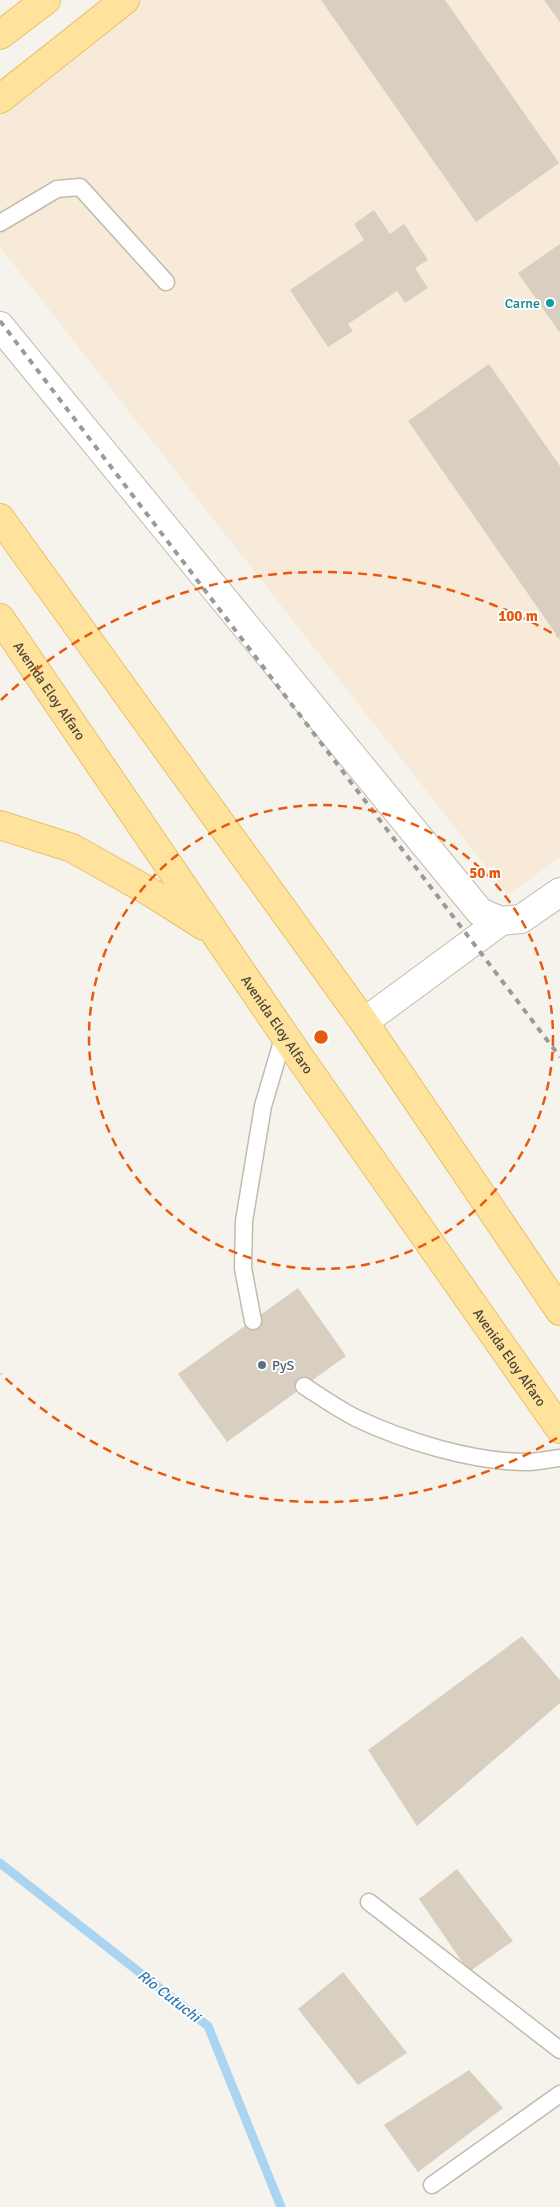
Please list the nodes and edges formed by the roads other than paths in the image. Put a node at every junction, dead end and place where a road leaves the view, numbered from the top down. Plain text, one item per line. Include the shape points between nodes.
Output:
1 (46, 0) edge
2 (125, 0) edge
3 (0, 35) edge
4 (0, 99) edge
5 (0, 223) edge
6 (166, 282) dead end
7 (0, 326) edge
8 (0, 518) edge
9 (0, 618) edge
10 (0, 825) edge
11 (560, 892) edge
12 (501, 921) junction
13 (215, 932) junction
14 (364, 1022) junction
15 (284, 1035) junction
16 (560, 1311) edge
17 (253, 1321) dead end
18 (304, 1386) dead end
19 (560, 1429) edge
20 (560, 1458) edge
21 (368, 1902) dead end
22 (560, 2050) edge
23 (560, 2094) edge
24 (432, 2185) dead end

1 - 3 main road
2 - 4 main road
5 - 6 lane via 57,189 80,187
7 - 12 street via 480,912
8 - 14 main road
9 - 13 main road, Avenida Eloy Alfaro
10 - 13 main road via 72,848
11 - 12 street via 521,919
12 - 14 street
13 - 15 main road, Avenida Eloy Alfaro
14 - 16 main road
15 - 17 lane via 262,1106 244,1221 243,1268
15 - 19 main road, Avenida Eloy Alfaro
18 - 20 lane via 354,1417 389,1433 429,1445 486,1459 526,1462
21 - 22 lane
23 - 24 lane

